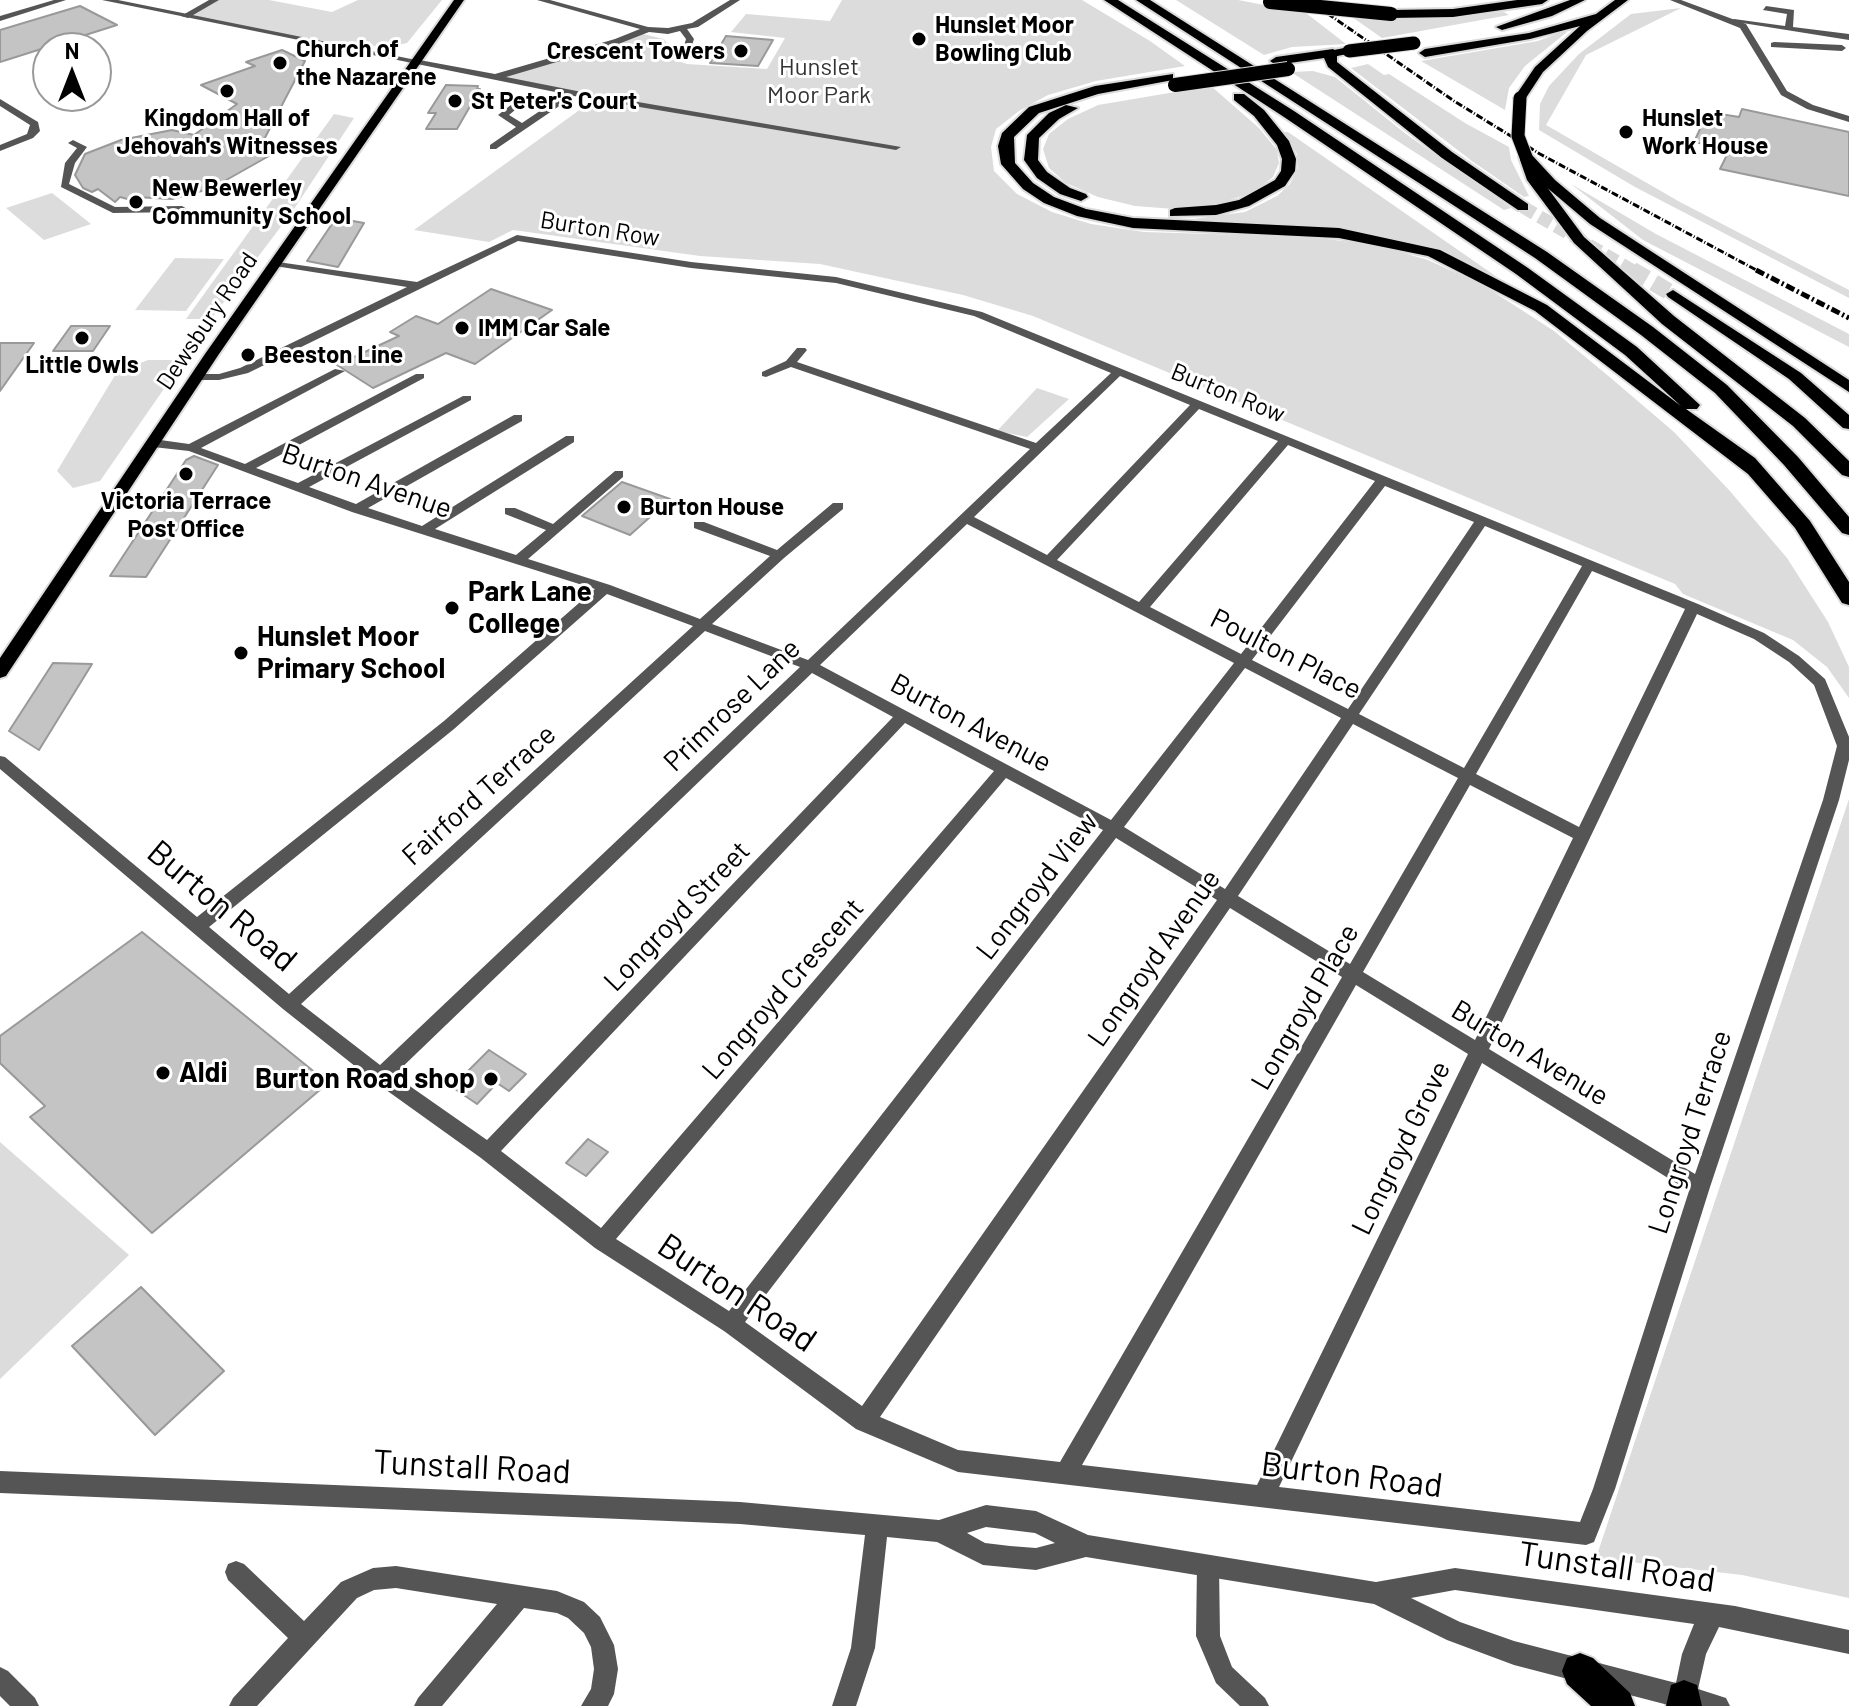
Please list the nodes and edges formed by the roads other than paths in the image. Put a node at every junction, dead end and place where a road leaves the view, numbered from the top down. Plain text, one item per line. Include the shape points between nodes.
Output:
1 (62, 0) edge
2 (106, 0) edge
3 (215, 0) edge
4 (459, 0) edge
5 (541, 0) edge
6 (736, 0) edge
7 (1110, 0) edge
8 (1142, 0) edge
9 (1542, 0) edge
10 (1579, 0) edge
11 (1622, 0) edge
12 (1674, 0) edge
13 (1264, 1) edge
14 (556, 2) edge
15 (1766, 8) dead end
16 (185, 16) junction
17 (1602, 16) junction
18 (0, 19) edge
19 (1734, 21) junction
20 (1152, 27) junction
21 (648, 29) junction
22 (683, 29) junction
23 (1789, 29) junction
24 (1748, 35) junction
25 (1844, 36) edge
26 (1774, 45) dead end
27 (1842, 48) junction
28 (685, 56) dead end
29 (1332, 58) junction
30 (1849, 59) edge
31 (417, 61) junction
32 (492, 78) junction
33 (1171, 81) junction
34 (572, 93) junction
35 (528, 96) dead end
36 (0, 102) edge
37 (1849, 119) edge
38 (521, 126) junction
39 (73, 143) dead end
40 (493, 147) dead end
41 (896, 147) dead end
42 (0, 148) edge
43 (1526, 157) junction
44 (1523, 207) tunnel mouth
45 (182, 209) dead end
46 (275, 263) junction
47 (421, 286) junction
48 (1673, 294) tunnel mouth
49 (801, 350) dead end
50 (790, 363) junction
51 (339, 371) dead end
52 (1118, 372) junction
53 (766, 374) dead end
54 (420, 376) dead end
55 (197, 377) junction
56 (1849, 387) edge
57 (467, 398) dead end
58 (1197, 404) junction
59 (518, 418) dead end
60 (1847, 422) edge
61 (570, 439) dead end
62 (1286, 440) junction
63 (153, 443) junction
64 (191, 448) junction
65 (1038, 448) junction
66 (248, 467) junction
67 (1849, 471) edge
68 (1759, 473) junction
69 (619, 474) dead end
70 (1383, 480) junction
71 (298, 488) junction
72 (838, 506) dead end
73 (357, 509) junction
74 (510, 511) dead end
75 (965, 518) junction
76 (1481, 522) junction
77 (699, 525) dead end
78 (426, 529) junction
79 (555, 529) junction
80 (1849, 529) edge
81 (779, 555) junction
82 (519, 560) junction
83 (1049, 561) junction
84 (1589, 565) junction
85 (605, 588) junction
86 (1849, 598) edge
87 (1693, 607) junction
88 (1141, 609) junction
89 (705, 626) junction
90 (1244, 661) junction
91 (810, 666) junction
92 (0, 672) edge
93 (903, 716) junction
94 (1350, 716) junction
95 (1845, 746) joint
96 (0, 761) edge
97 (1004, 770) junction
98 (1467, 776) junction
99 (1114, 829) junction
100 (1583, 836) junction
101 (1228, 898) junction
102 (197, 927) junction
103 (1353, 975) junction
104 (289, 1004) junction
105 (1479, 1052) junction
106 (381, 1076) junction
107 (488, 1152) junction
108 (1700, 1187) junction
109 (602, 1241) junction
110 (731, 1324) junction
111 (864, 1421) junction
112 (1065, 1474) junction
113 (0, 1482) edge
114 (1263, 1497) junction
115 (877, 1526) junction
116 (939, 1531) junction
117 (1586, 1534) joint
118 (1086, 1546) junction
119 (1208, 1566) junction
120 (236, 1572) dead end
121 (1376, 1593) junction
122 (519, 1596) junction
123 (1714, 1615) junction
124 (304, 1637) junction
125 (1849, 1642) edge
126 (1580, 1671) junction
127 (0, 1679) edge
128 (1684, 1702) edge
129 (27, 1706) edge
130 (241, 1706) edge
131 (426, 1706) edge
132 (593, 1706) edge
133 (844, 1706) edge
134 (1257, 1706) edge
135 (1617, 1706) edge
136 (1718, 1706) edge

1 - 18 street
2 - 16 street
3 - 16 street
4 - 31 main road, Dewsbury Road
5 - 14 street
6 - 22 street
7 - 20 highway
8 - 80 highway via 1541,255 1647,331 1721,389
9 - 13 highway, bridge via 1453,13 1391,14
10 - 29 highway, bridge via 1527,21
11 - 17 highway
12 - 19 street
14 - 21 street
15 - 23 street via 1791,12
16 - 31 street
17 - 29 highway via 1530,36 1425,53 1364,61
17 - 43 highway, bridge via 1539,70 1520,98 1518,136
19 - 23 street
19 - 24 street
20 - 33 highway via 1259,113 1284,144 1289,159 1280,183 1230,207 1153,213 1108,207 1065,191 1031,160 1032,138 1054,116 1091,100
20 - 68 highway via 1522,271 1631,351
21 - 22 street
21 - 32 street
22 - 28 street via 690,39
23 - 24 street via 1767,28
23 - 25 street
24 - 37 street via 1784,93
25 - 27 street
26 - 27 street
27 - 30 street
29 - 33 highway, bridge
29 - 44 highway via 1447,155
31 - 32 street
31 - 46 main road, Dewsbury Road
32 - 34 street
33 - 68 highway via 1095,90 1034,110 1007,136 1008,164 1049,200 1082,213 1133,223 1339,233 1434,253 1541,308
34 - 38 street
34 - 41 street
35 - 38 street via 503,115
36 - 42 street via 35,124 30,136
38 - 40 street
39 - 45 street via 82,147 64,185 113,210
43 - 56 highway via 1595,221
43 - 67 highway via 1534,180 1579,240 1668,320 1799,422
46 - 47 street
46 - 55 main road, Dewsbury Road
47 - 52 street, Burton Row via 517,238 691,265 836,280 978,314
47 - 55 street via 244,371
48 - 60 highway via 1795,376
49 - 50 street
50 - 53 street
50 - 65 street
51 - 64 street
52 - 58 street, Burton Row
52 - 65 street, Primrose Lane
54 - 66 street
55 - 63 main road, Dewsbury Road
57 - 71 street
58 - 62 street, Burton Row
58 - 83 street
59 - 73 street
61 - 78 street
62 - 70 street, Burton Row
62 - 88 street
63 - 64 street, Burton Avenue
63 - 92 main road, Dewsbury Road
64 - 66 street, Burton Avenue
65 - 75 street, Primrose Lane
66 - 71 street, Burton Avenue
68 - 86 highway via 1803,525
69 - 79 street
70 - 76 street, Burton Row
70 - 90 street, Longroyd View
71 - 73 street, Burton Avenue
72 - 81 street, Fairford Terrace
73 - 78 street, Burton Avenue
74 - 79 street
75 - 83 street, Poulton Place
75 - 91 street, Primrose Lane
76 - 84 street, Burton Row
76 - 94 street, Longroyd Avenue
77 - 81 street
78 - 82 street, Burton Avenue
79 - 82 street
81 - 89 street, Fairford Terrace
82 - 85 street, Burton Avenue
83 - 88 street, Poulton Place
84 - 87 street, Burton Row
84 - 98 street, Longroyd Place
85 - 89 street, Burton Avenue
85 - 102 street via 449,725
87 - 95 street, Burton Row via 1759,636 1794,659 1820,683
87 - 100 street, Longroyd Grove
88 - 90 street, Poulton Place
89 - 91 street, Burton Avenue
89 - 104 street, Fairford Terrace
90 - 94 street, Poulton Place
90 - 99 street, Longroyd View
91 - 93 street, Burton Avenue
91 - 106 street, Primrose Lane
93 - 97 street, Burton Avenue
93 - 107 street, Longroyd Street
94 - 98 street, Poulton Place
94 - 101 street, Longroyd Avenue
95 - 108 street, Longroyd Terrace
96 - 102 street, Burton Road
97 - 99 street, Burton Avenue
97 - 109 street, Longroyd Crescent
98 - 100 street, Poulton Place
98 - 103 street, Longroyd Place
99 - 101 street, Burton Avenue
99 - 110 street, Longroyd View
100 - 105 street, Longroyd Grove
101 - 103 street, Burton Avenue
101 - 111 street, Longroyd Avenue
102 - 104 street, Burton Road
103 - 105 street, Burton Avenue
103 - 112 street, Longroyd Place
104 - 106 street, Burton Road
105 - 108 street, Burton Avenue
105 - 114 street, Longroyd Grove
106 - 107 street, Burton Road
107 - 109 street, Burton Road
108 - 117 street, Longroyd Terrace
109 - 110 street, Burton Road
110 - 111 street, Burton Road
111 - 112 street, Burton Road via 958,1461
112 - 114 street, Burton Road
113 - 115 street, Tunstall Road via 698,1511
114 - 117 street, Burton Road
115 - 116 street, Tunstall Road
115 - 133 street via 863,1648
116 - 118 street, Tunstall Road via 983,1554 1010,1557 1036,1559
116 - 118 street, Tunstall Road via 986,1516 1036,1522
118 - 119 street, Tunstall Road
119 - 121 street, Tunstall Road
119 - 134 street via 1208,1636 1224,1675
120 - 124 street
121 - 123 street, Tunstall Road via 1455,1579
121 - 126 street, Tunstall Road via 1455,1632
122 - 124 street via 396,1577 373,1579 349,1590
122 - 131 street
122 - 132 street via 557,1602 592,1625 606,1669 602,1694
123 - 125 street, Tunstall Road
123 - 128 street via 1694,1654
124 - 130 street
126 - 128 street, Tunstall Road
126 - 135 highway
127 - 129 street
128 - 136 street, Tunstall Road

